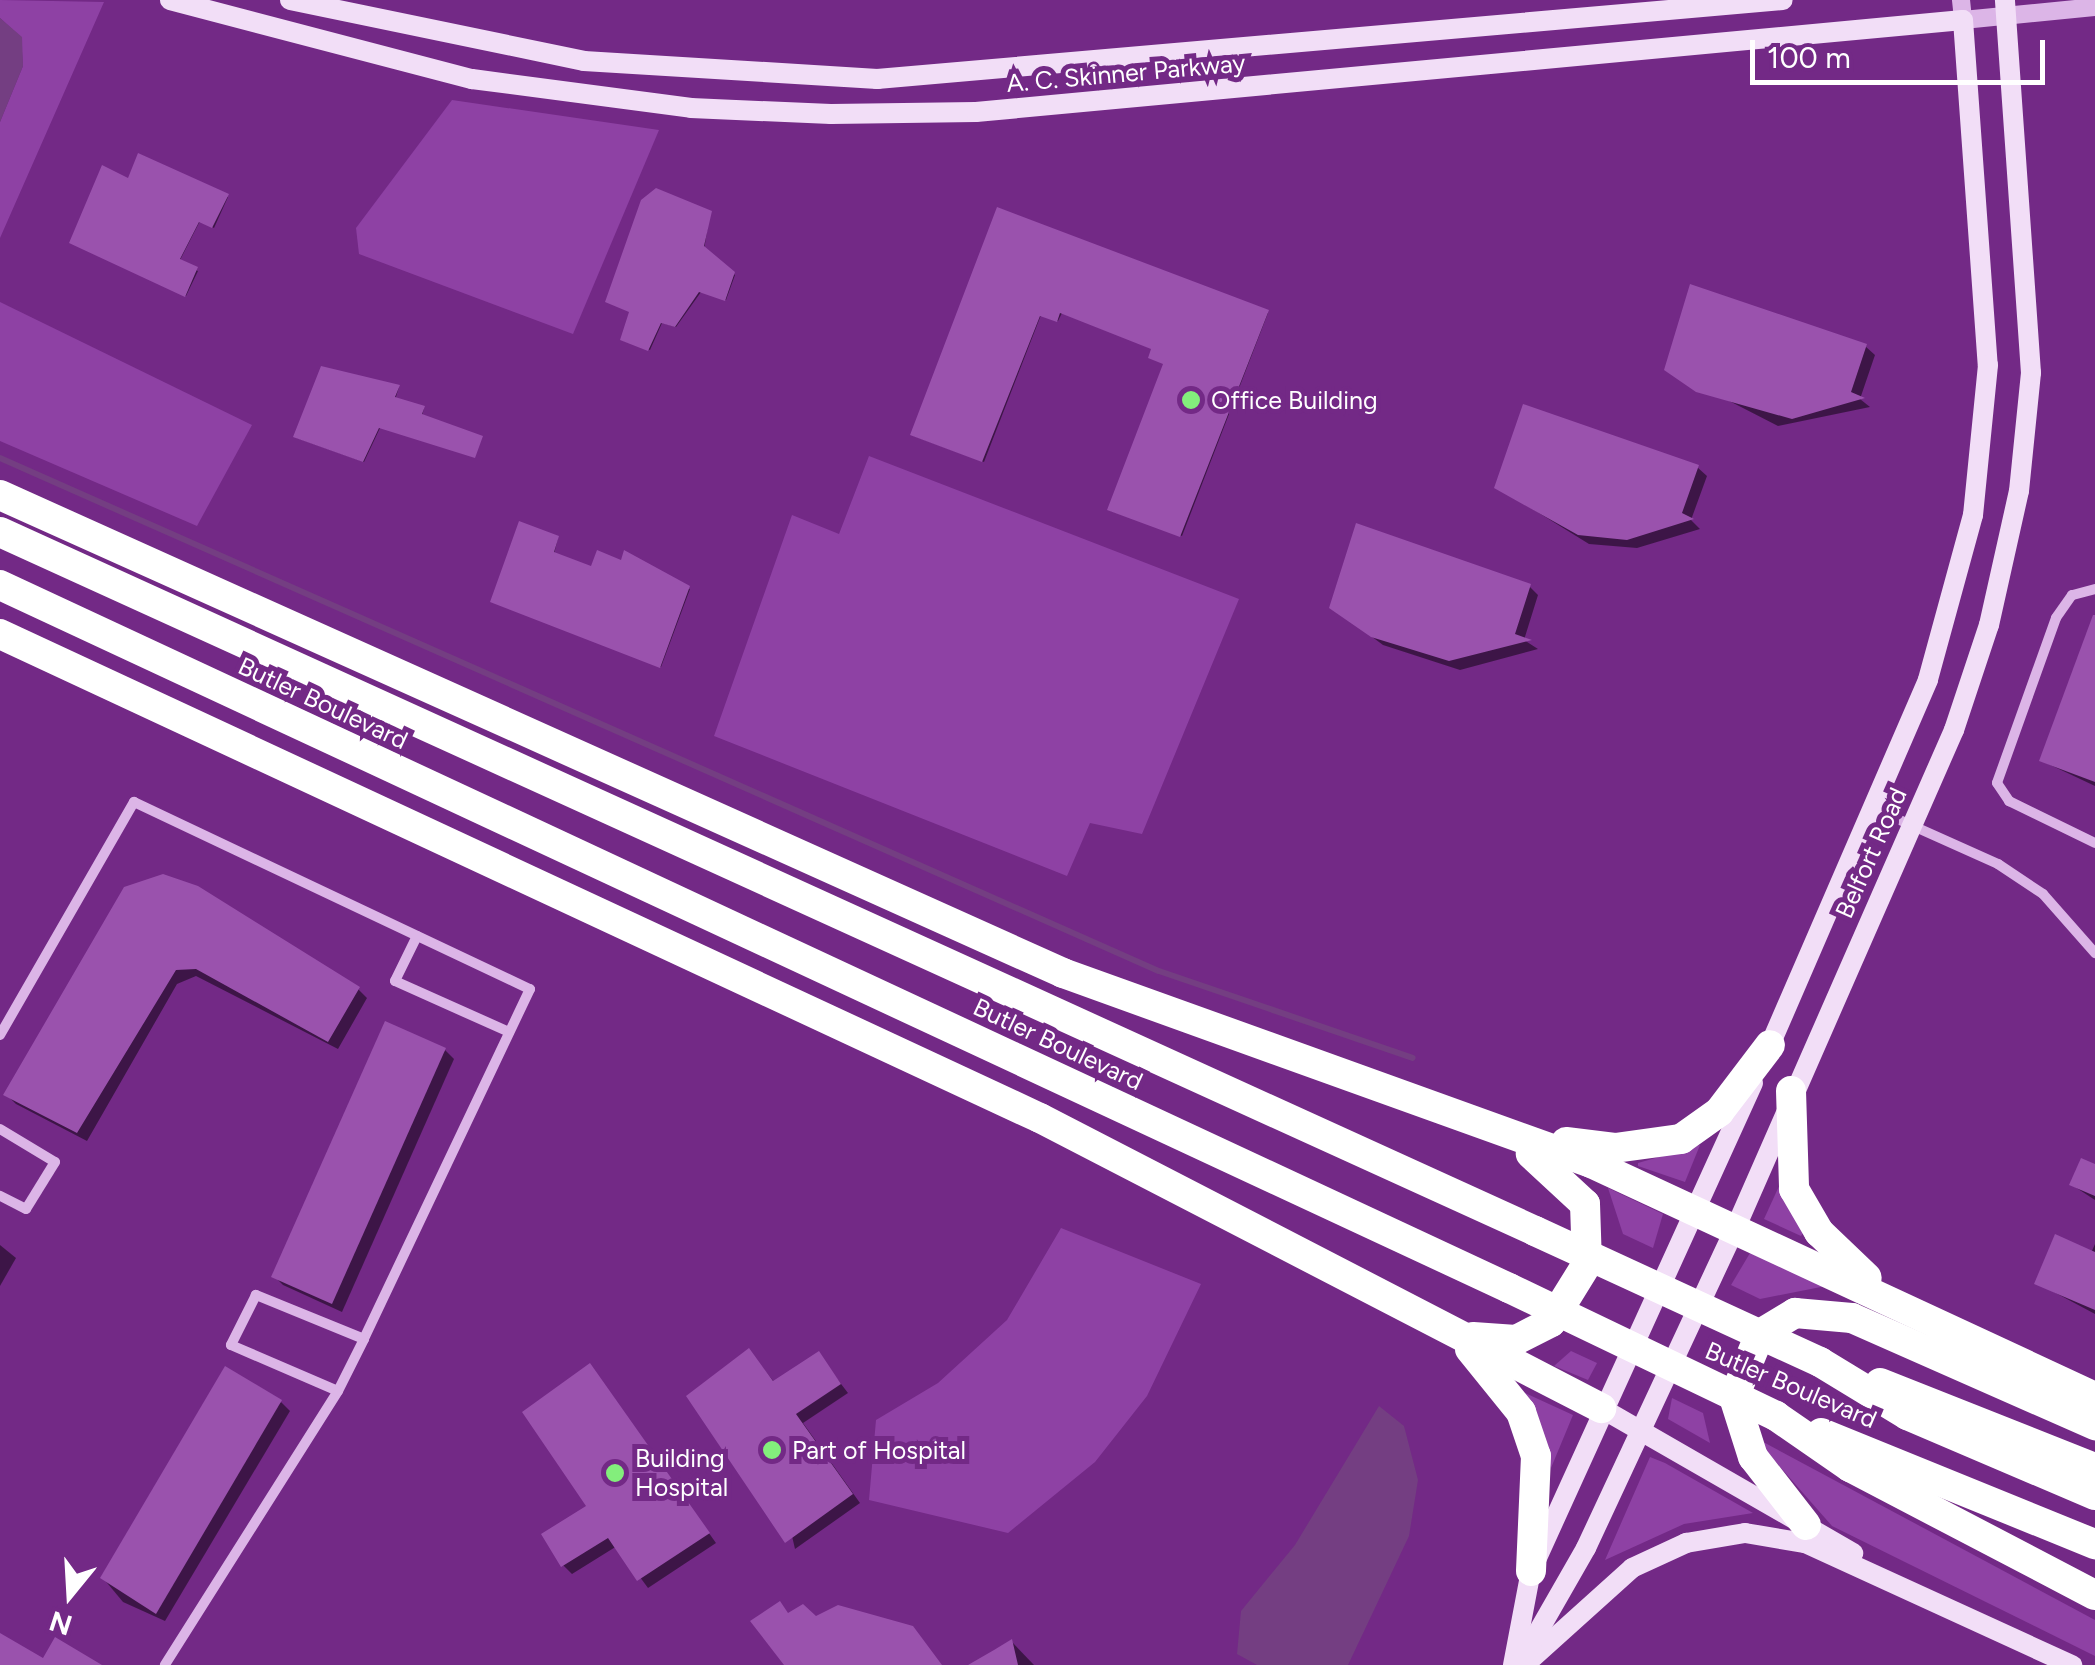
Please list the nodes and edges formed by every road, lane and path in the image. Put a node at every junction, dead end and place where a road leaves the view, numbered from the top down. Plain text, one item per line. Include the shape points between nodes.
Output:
1 (170, 0) edge
2 (290, 0) edge
3 (1783, 0) edge
4 (2095, 6) edge
5 (2005, 8) edge
6 (1962, 10) edge
7 (0, 495) edge
8 (0, 532) edge
9 (0, 585) edge
10 (2095, 589) edge
11 (0, 634) edge
12 (1873, 808) junction
13 (1912, 825) junction
14 (2095, 843) edge
15 (417, 936) junction
16 (2095, 952) edge
17 (509, 1032) junction
18 (0, 1035) edge
19 (1770, 1045) junction
20 (1790, 1092) junction
21 (0, 1130) edge
22 (1499, 1132) junction
23 (0, 1196) edge
24 (1695, 1209) junction
25 (1736, 1227) junction
26 (1906, 1306) junction
27 (1445, 1327) junction
28 (364, 1339) junction
29 (1820, 1362) junction
30 (338, 1391) junction
31 (2095, 1396) edge
32 (1601, 1408) junction
33 (1776, 1416) junction
34 (2095, 1425) edge
35 (1640, 1431) junction
36 (2095, 1468) edge
37 (2095, 1495) edge
38 (1806, 1525) junction
39 (2095, 1544) edge
40 (1532, 1571) junction
41 (1897, 1582) junction
42 (2095, 1595) edge
43 (166, 1665) edge
44 (1519, 1665) edge
45 (2072, 1665) edge

1 - 6 main road, A. C. Skinner Parkway via 472,79 654,104 831,114 976,112
2 - 3 main road, A. C. Skinner Parkway via 584,61 877,79
4 - 5 street, A. C. Skinner Parkway
5 - 6 street, A. C. Skinner Parkway
5 - 13 main road, Belfort Road via 2031,301 2026,444 1989,625
6 - 12 main road, Belfort Road via 1988,348 1978,484 1928,680
7 - 22 highway via 1063,973
8 - 29 highway, Butler Boulevard, bridge
9 - 33 highway, Butler Boulevard, bridge
10 - 14 street via 2072,595 2056,618 1997,783 2009,800
11 - 27 highway via 1040,1118
12 - 13 street
12 - 19 main road, Belfort Road
13 - 16 street via 2043,894
13 - 20 main road, Belfort Road
15 - 17 street via 530,989
15 - 17 street via 395,981
15 - 18 street via 134,802
17 - 28 street
19 - 22 highway via 1719,1112 1663,1145 1615,1148
19 - 24 main road, Belfort Road
20 - 25 main road, Belfort Road
20 - 26 highway via 1789,1167 1805,1212
21 - 23 street via 54,1162 26,1209
22 - 24 highway
22 - 27 highway via 1562,1175 1585,1204 1587,1264 1534,1334 1500,1342
24 - 25 highway
24 - 32 main road, Belfort Road
25 - 26 highway
25 - 35 main road, Belfort Road
26 - 31 highway
27 - 32 highway
27 - 40 highway via 1506,1390 1529,1432 1540,1484
28 - 30 street
28 - 30 street via 256,1296 231,1345
29 - 36 highway, Butler Boulevard
29 - 37 highway via 1907,1414
30 - 43 street
32 - 35 main road
32 - 40 main road, Belfort Road
33 - 39 highway, Butler Boulevard
33 - 42 highway via 1850,1467
34 - 38 highway via 1852,1318 1796,1313 1760,1334 1734,1398 1753,1457
35 - 38 main road
35 - 44 main road, Belfort Road
38 - 41 main road
40 - 44 main road, Belfort Road
41 - 44 main road via 1790,1539 1745,1533 1686,1542 1632,1568
41 - 45 main road

